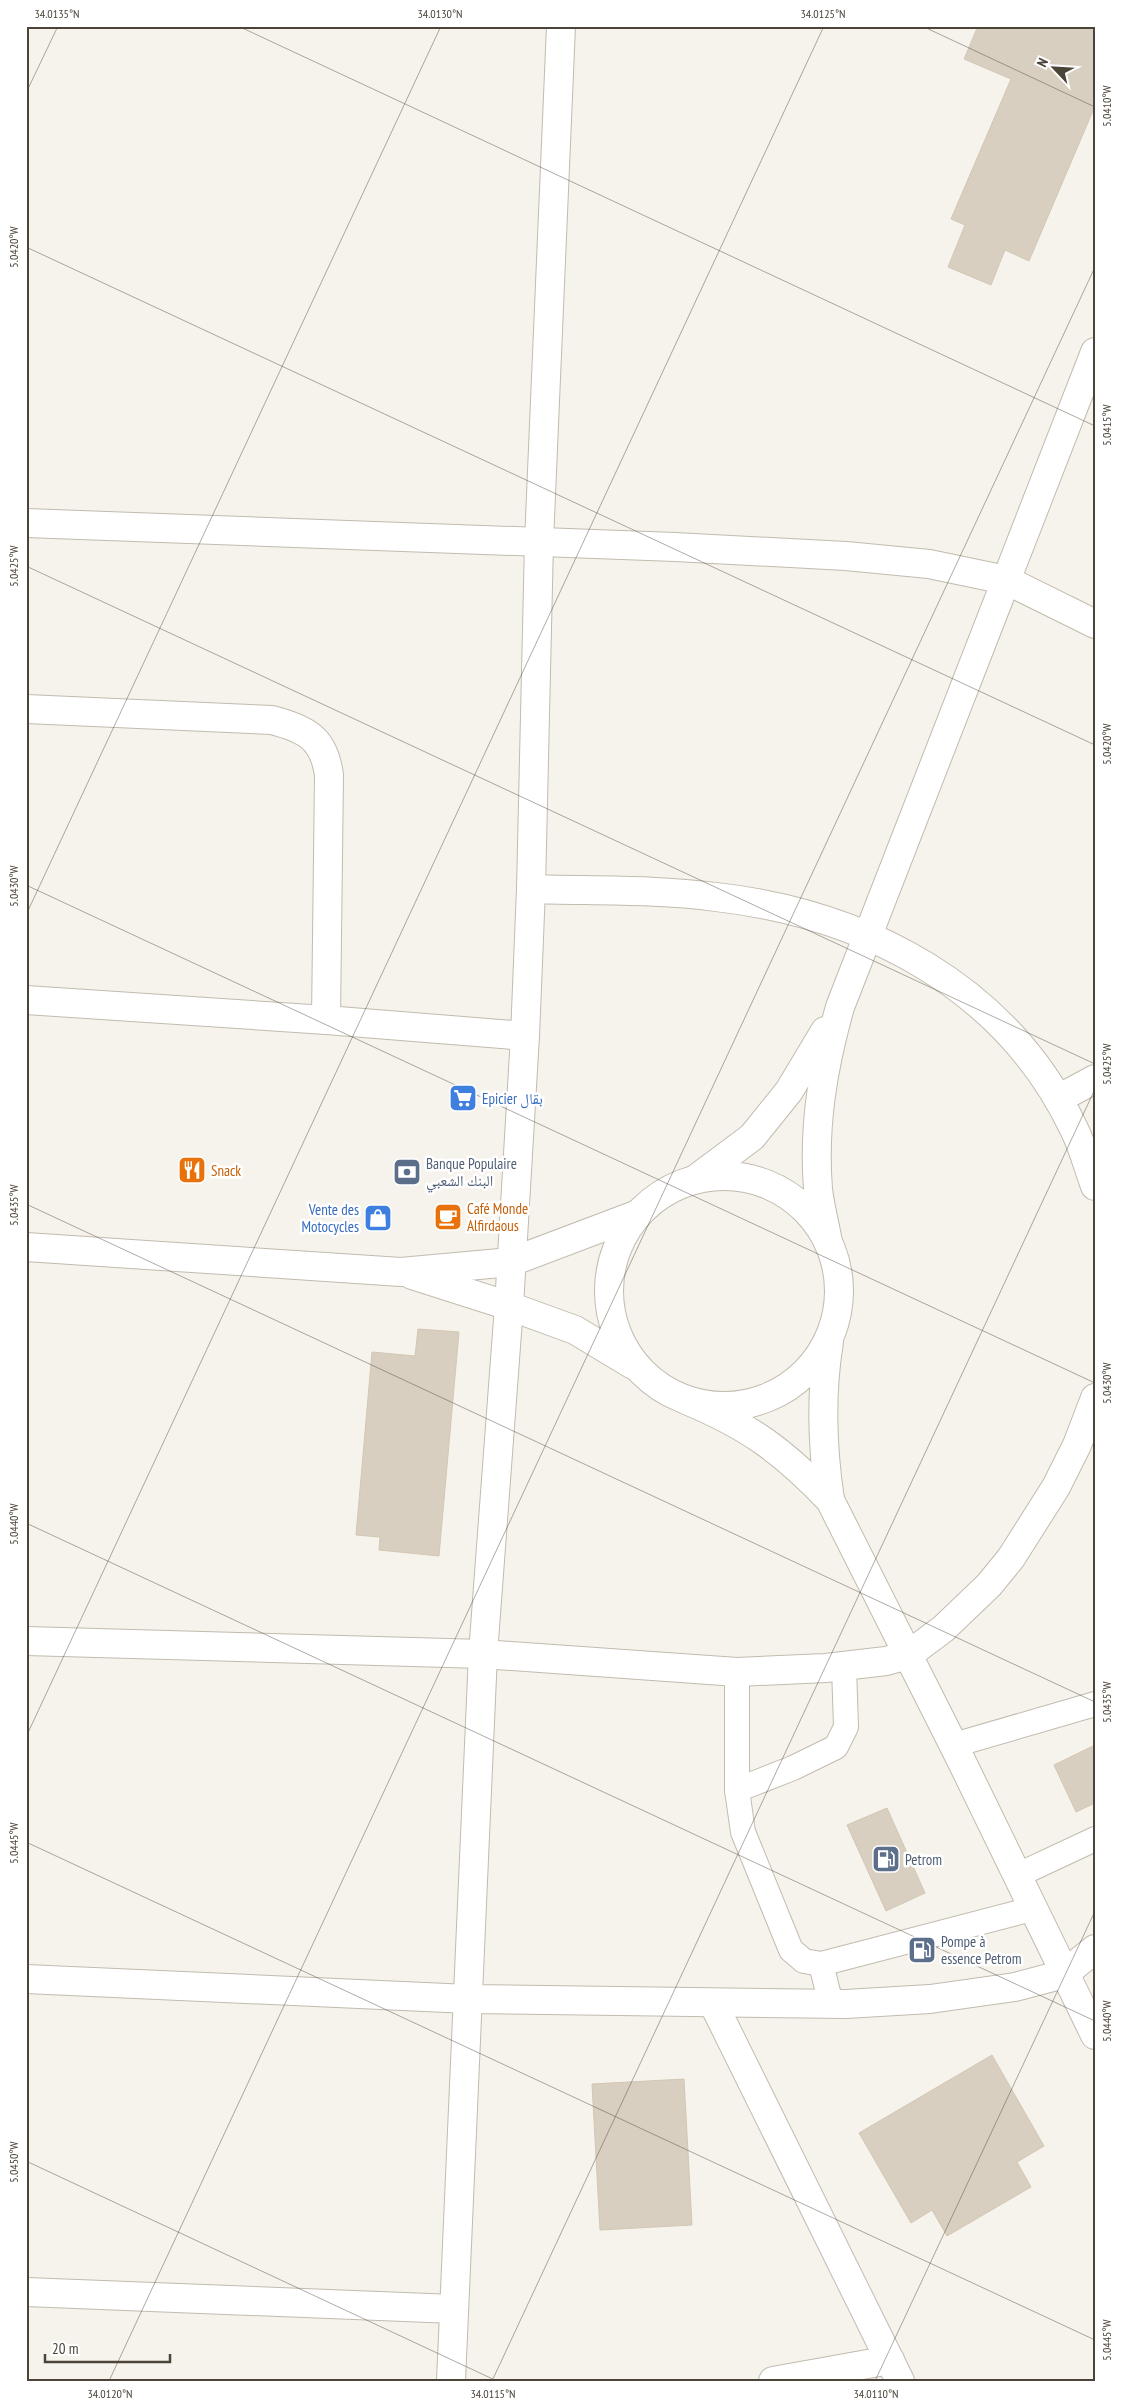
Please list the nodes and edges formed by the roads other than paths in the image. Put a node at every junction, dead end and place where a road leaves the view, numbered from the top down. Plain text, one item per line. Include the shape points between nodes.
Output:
1 (561, 26) edge
2 (1095, 352) edge
3 (26, 523) edge
4 (539, 542) junction
5 (1006, 580) junction
6 (1095, 624) edge
7 (26, 709) edge
8 (531, 889) junction
9 (868, 935) junction
10 (26, 1000) edge
11 (840, 1007) junction
12 (326, 1020) junction
13 (525, 1036) junction
14 (1095, 1079) edge
15 (1058, 1100) junction
16 (697, 1178) junction
17 (1095, 1186) edge
18 (638, 1214) junction
19 (828, 1242) junction
20 (26, 1246) edge
21 (511, 1262) junction
22 (401, 1272) junction
23 (509, 1306) junction
24 (832, 1329) junction
25 (636, 1367) junction
26 (1095, 1398) edge
27 (686, 1400) junction
28 (1086, 1450) edge
29 (830, 1500) junction
30 (26, 1641) edge
31 (483, 1654) junction
32 (908, 1655) junction
33 (844, 1667) junction
34 (737, 1672) junction
35 (1095, 1704) edge
36 (954, 1745) junction
37 (737, 1790) junction
38 (1095, 1838) edge
39 (1016, 1876) junction
40 (1032, 1908) junction
41 (1095, 1948) edge
42 (821, 1964) junction
43 (1064, 1974) junction
44 (26, 1979) edge
45 (469, 1999) junction
46 (713, 2003) junction
47 (831, 2004) junction
48 (1095, 2035) edge
49 (26, 2292) edge
50 (454, 2309) junction
51 (895, 2370) edge
52 (451, 2381) edge
53 (773, 2381) edge

1 - 4 street
2 - 5 street
3 - 4 street
4 - 5 street via 846,556 929,564
4 - 8 street
5 - 6 street
5 - 9 street
7 - 12 street via 272,720 292,726 322,747 329,775
8 - 9 street via 716,896 791,911
8 - 13 street
9 - 11 street
9 - 15 street via 926,965 1001,1024
10 - 12 street
11 - 16 street via 789,1091 752,1137
11 - 19 street via 826,1056 818,1108 819,1191
12 - 13 street
13 - 21 street
14 - 15 street
15 - 17 street via 1075,1130
16 - 18 street via 660,1194
16 - 19 street via 741,1176 774,1186 806,1210
18 - 21 street
18 - 25 street via 618,1245 609,1290 617,1335
19 - 24 street via 838,1280
20 - 22 street
21 - 22 street
21 - 23 street
22 - 23 street
23 - 25 street via 574,1330
23 - 31 street
24 - 27 street via 821,1352 805,1372 774,1395 724,1406
24 - 29 street via 824,1370 822,1410
25 - 27 street via 658,1387
26 - 28 street
27 - 29 street via 724,1416 760,1437 798,1466
28 - 32 street via 1056,1487 1011,1558 968,1606
29 - 32 street
30 - 31 street
31 - 34 street
31 - 45 street
32 - 33 street
32 - 36 street
33 - 34 street
33 - 37 lane via 846,1726 836,1747
34 - 37 lane
35 - 36 lane
36 - 39 street
37 - 42 lane via 743,1832 791,1950 804,1961
38 - 39 lane
39 - 40 street
40 - 42 lane
40 - 43 street
41 - 43 street
42 - 47 lane
43 - 47 street via 1015,1987 961,1995
43 - 48 street
44 - 45 street
45 - 46 street
45 - 50 street
46 - 47 street
46 - 51 street
49 - 50 street
50 - 52 street
51 - 53 street

